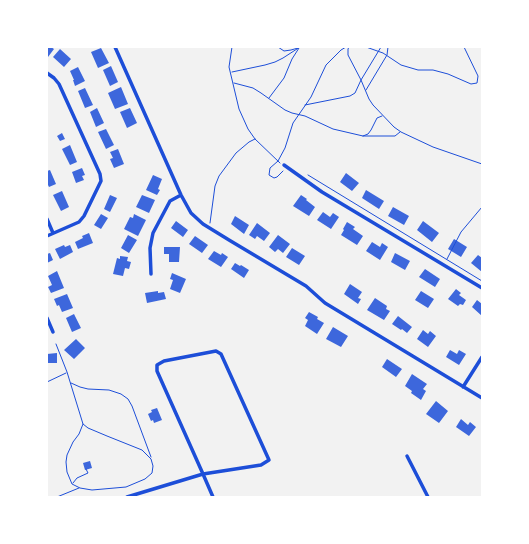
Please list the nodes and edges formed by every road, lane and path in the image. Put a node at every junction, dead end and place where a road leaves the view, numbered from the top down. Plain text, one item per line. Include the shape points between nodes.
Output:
1 (115, 47) edge
2 (232, 47) edge
3 (278, 47) edge
4 (300, 47) edge
5 (346, 47) edge
6 (349, 47) edge
7 (366, 47) edge
8 (381, 47) edge
9 (388, 47) edge
10 (464, 47) edge
11 (378, 51) junction
12 (387, 55) junction
13 (231, 72) junction
14 (47, 73) edge
15 (361, 80) junction
16 (234, 83) junction
17 (365, 91) junction
18 (268, 98) junction
19 (305, 105) junction
20 (299, 114) junction
21 (382, 116) junction
22 (401, 132) junction
23 (363, 136) junction
24 (255, 140) junction
25 (278, 161) junction
26 (482, 164) edge
27 (285, 166) junction
28 (307, 175) dead end
29 (181, 195) junction
30 (482, 208) edge
31 (47, 219) edge
32 (210, 228) junction
33 (54, 233) junction
34 (47, 236) edge
35 (444, 265) junction
36 (151, 274) dead end
37 (482, 281) edge
38 (482, 288) edge
39 (47, 318) edge
40 (53, 332) dead end
41 (56, 344) dead end
42 (482, 357) edge
43 (67, 372) junction
44 (47, 382) edge
45 (70, 383) junction
46 (463, 387) junction
47 (482, 398) edge
48 (83, 424) junction
49 (407, 456) dead end
50 (151, 459) junction
51 (86, 469) dead end
52 (203, 474) junction
53 (72, 484) junction
54 (80, 488) junction
55 (57, 497) edge
56 (127, 497) edge
57 (214, 497) edge
58 (428, 497) edge

1 - 29 street
2 - 13 path via 229,67
3 - 4 path via 291,50
4 - 13 path via 275,62
4 - 18 path via 284,78
5 - 19 path via 326,65
6 - 15 path via 348,55
7 - 11 path
8 - 11 path
9 - 12 path
10 - 12 path via 478,76 477,83 471,84 433,70 418,70 402,65
11 - 12 path
11 - 15 path
12 - 17 path
13 - 16 path
14 - 33 street via 59,84 101,181 79,222
15 - 17 path
15 - 19 path via 350,96
16 - 18 path via 253,88
16 - 24 path via 239,109
17 - 21 path
18 - 20 path via 285,110
19 - 20 path
20 - 23 path via 332,129
20 - 25 path
21 - 22 path
21 - 23 path via 368,134
22 - 23 path via 395,136
22 - 26 path via 432,147
24 - 25 path
24 - 32 path via 236,153 219,176 215,186
25 - 27 path
25 - 27 path via 270,168 271,177 277,177
27 - 35 street via 322,192
28 - 37 path
29 - 32 street via 191,213
29 - 36 street via 170,201 153,233 150,248
30 - 35 path via 462,232
31 - 33 street
32 - 46 street via 306,286 325,304
33 - 34 street
35 - 38 street
39 - 40 street
41 - 43 path
42 - 46 street
43 - 44 path
43 - 45 path
45 - 48 path
45 - 50 path via 80,387 109,390 128,399
46 - 47 street
48 - 50 path via 142,450
48 - 53 path via 66,454 67,472
49 - 58 street
50 - 54 path via 152,473 126,487 92,490
51 - 53 path via 88,473 77,478
52 - 52 street via 157,371 157,365 164,361 216,351 222,354 269,460 261,465
52 - 56 street
52 - 57 street
53 - 54 path
54 - 55 path

